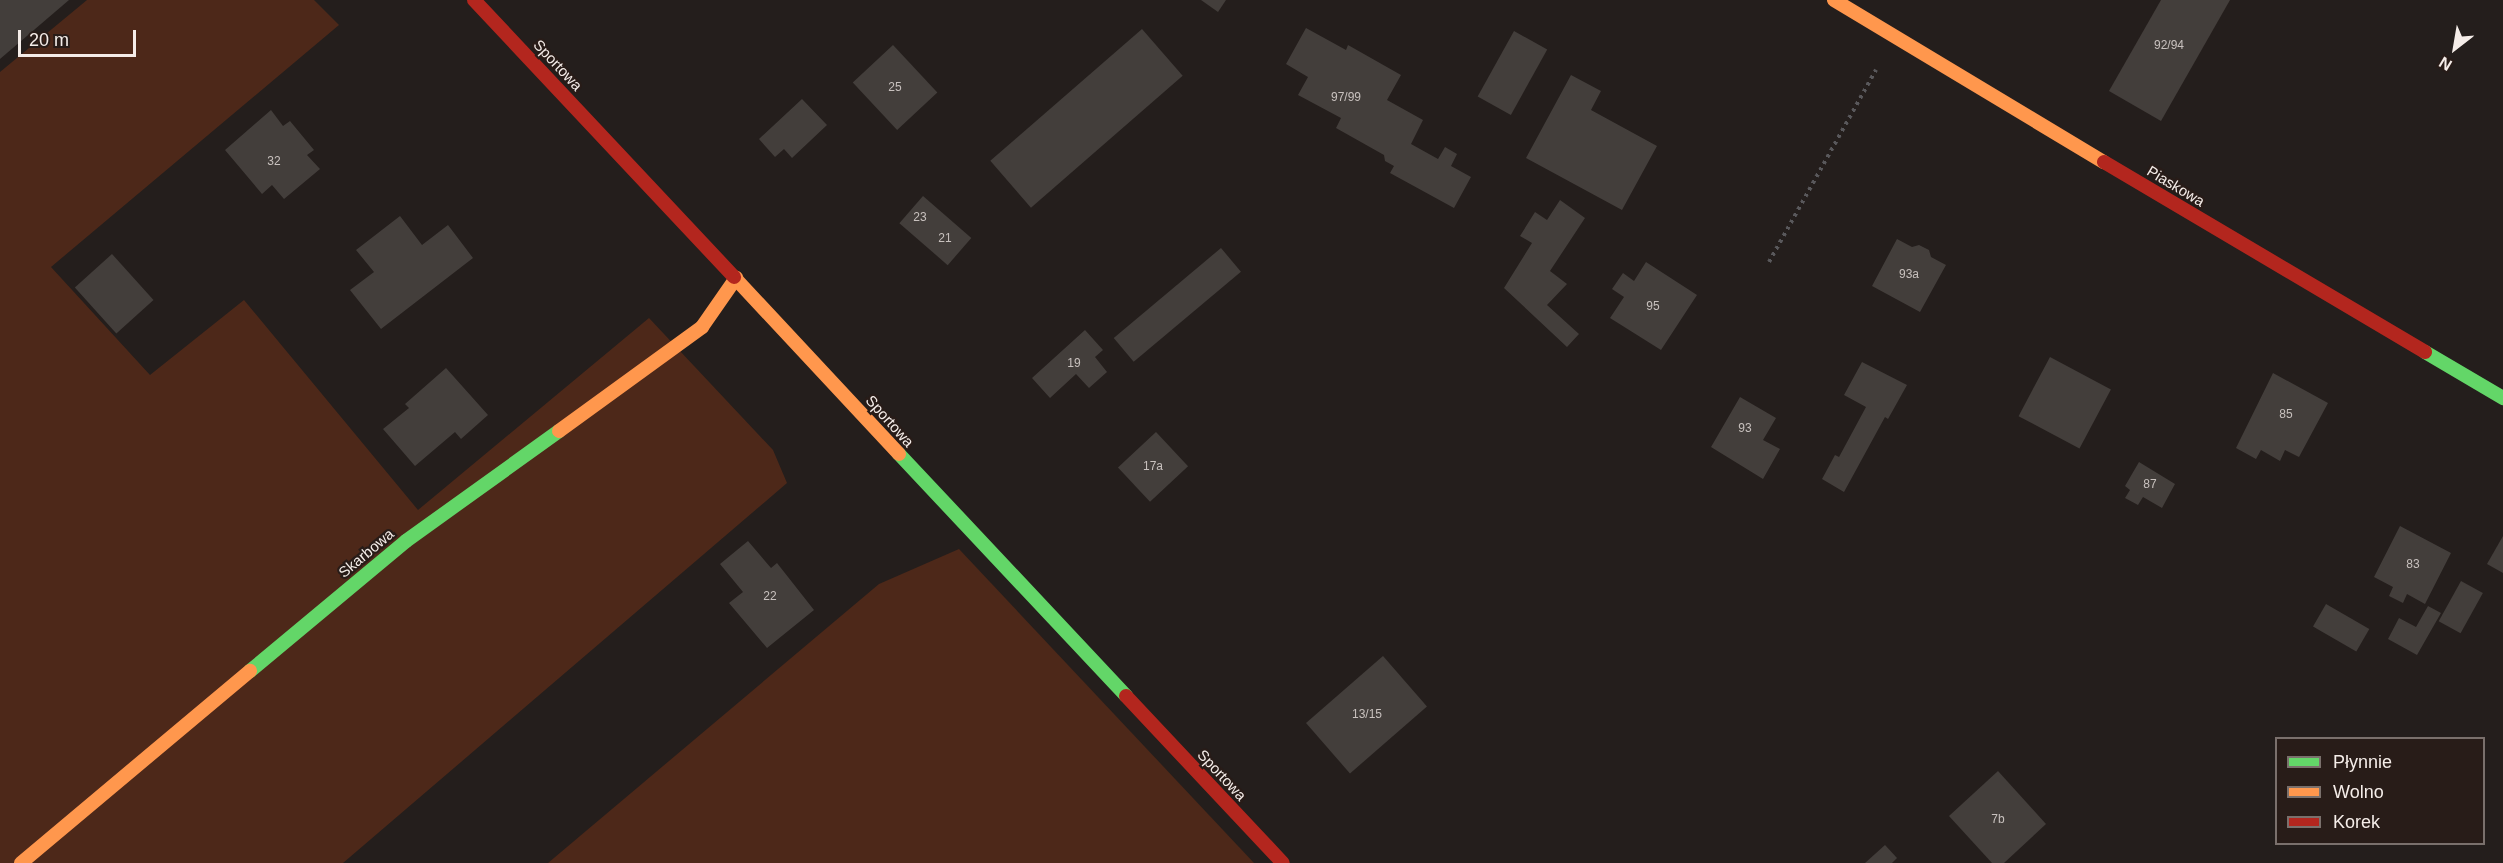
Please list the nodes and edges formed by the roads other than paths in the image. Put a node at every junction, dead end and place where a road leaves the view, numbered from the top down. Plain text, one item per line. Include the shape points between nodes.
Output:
1 (474, 0) edge
2 (1834, 0) edge
3 (736, 278) junction
4 (2503, 398) edge
5 (21, 863) edge
6 (1282, 863) edge

1 - 3 street, Sportowa
2 - 4 street, Piaskowa
3 - 5 street, Skarbowa via 702,327 405,542
3 - 6 street, Sportowa

